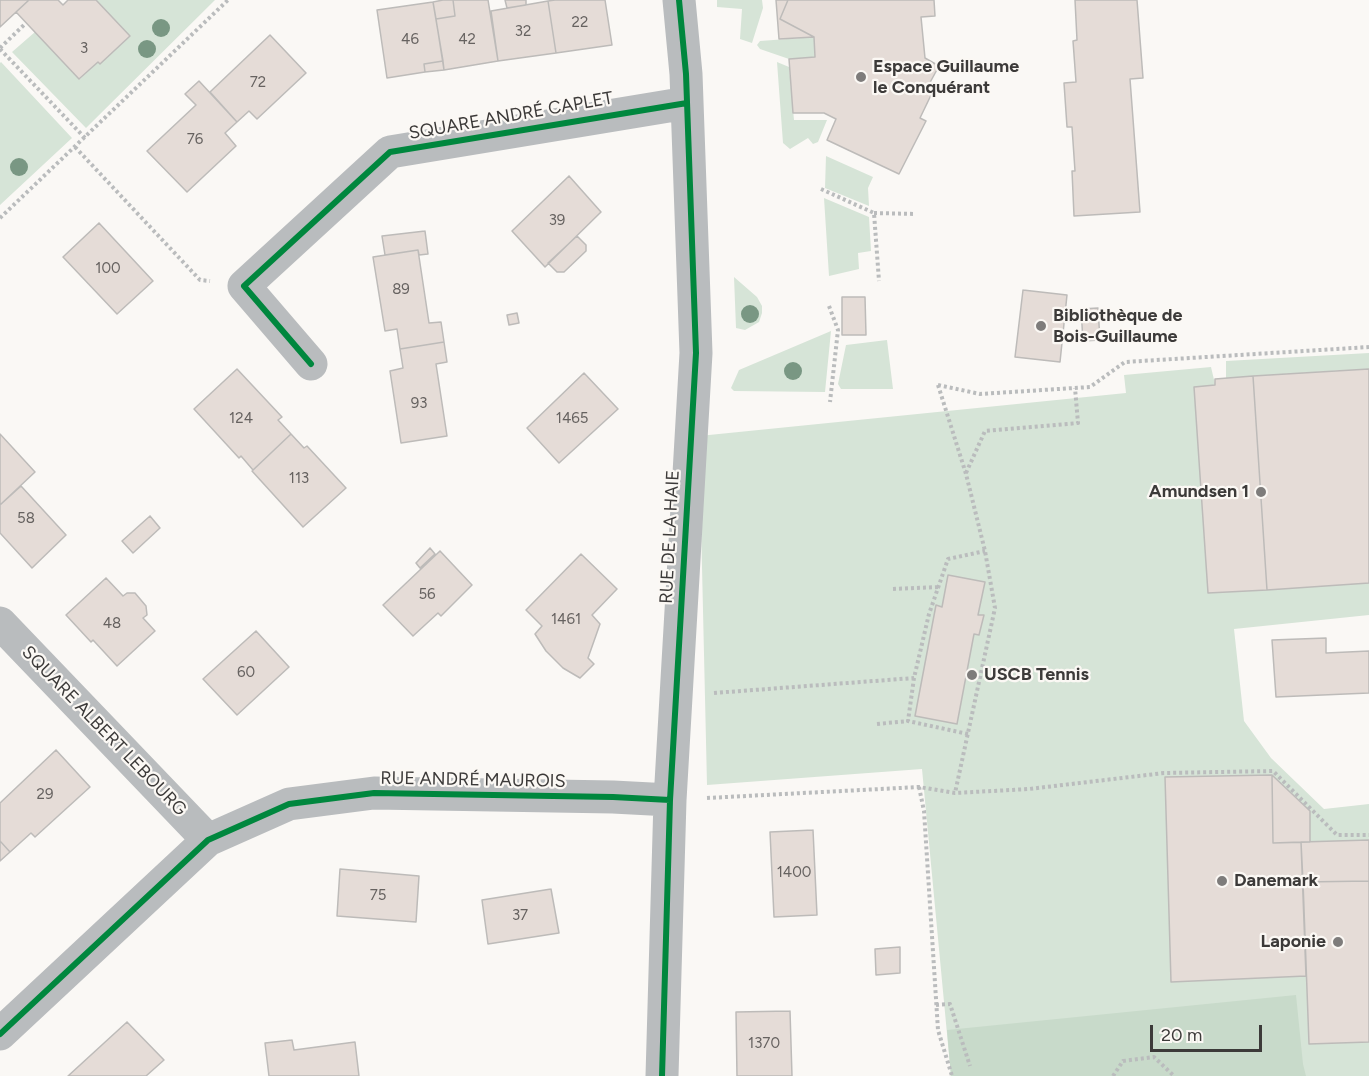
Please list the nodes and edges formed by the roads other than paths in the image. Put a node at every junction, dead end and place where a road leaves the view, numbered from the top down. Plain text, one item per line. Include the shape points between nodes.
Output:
1 (679, 0) edge
2 (687, 103) junction
3 (311, 364) dead end
4 (0, 623) edge
5 (670, 800) junction
6 (208, 840) junction
7 (0, 1034) edge
8 (662, 1076) edge

1 - 2 street, RUE DE LA HAIE
2 - 3 street, SQUARE ANDRÉ CAPLET via 390,152 244,286
2 - 5 street, RUE DE LA HAIE via 696,353
4 - 6 street, SQUARE ALBERT LEBOURG
5 - 6 street, RUE ANDRÉ MAUROIS via 374,793 289,804
5 - 8 street, RUE DE LA HAIE
6 - 7 street, RUE ANDRÉ MAUROIS

